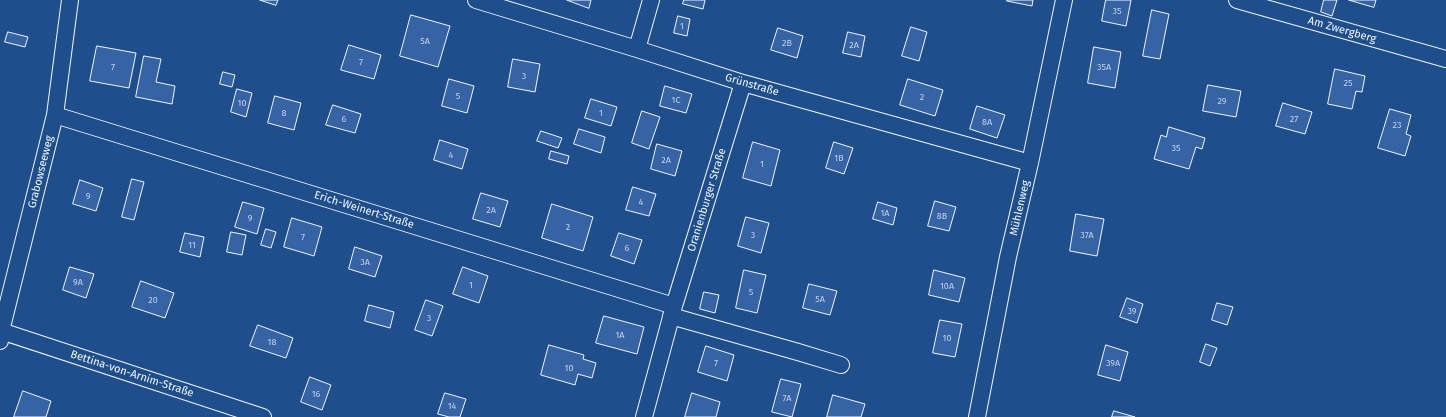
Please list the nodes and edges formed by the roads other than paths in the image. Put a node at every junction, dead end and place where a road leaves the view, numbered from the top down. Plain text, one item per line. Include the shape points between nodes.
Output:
1 (70, 0) edge
2 (476, 0) edge
3 (652, 0) edge
4 (1064, 0) edge
5 (1237, 0) edge
6 (637, 49) junction
7 (1446, 59) edge
8 (743, 83) junction
9 (55, 115) junction
10 (1030, 162) junction
11 (672, 311) junction
12 (0, 336) edge
13 (841, 365) dead end
14 (263, 417) edge
15 (644, 417) edge
16 (977, 417) edge

1 - 9 street, Grabowseeweg
2 - 6 street, Grünstraße
3 - 6 street
4 - 10 street, Mühlenweg
5 - 7 street, Am Zwergberg
6 - 8 street, Grünstraße
8 - 10 street, Grünstraße
8 - 11 street, Oranienburger Straße
9 - 11 street, Erich-Weinert-Straße
9 - 12 street, Grabowseeweg
10 - 16 street, Mühlenweg via 1008,257
11 - 13 street
11 - 15 street, Oranienburger Straße
12 - 14 street, Bettina-von-Arnim-Straße

